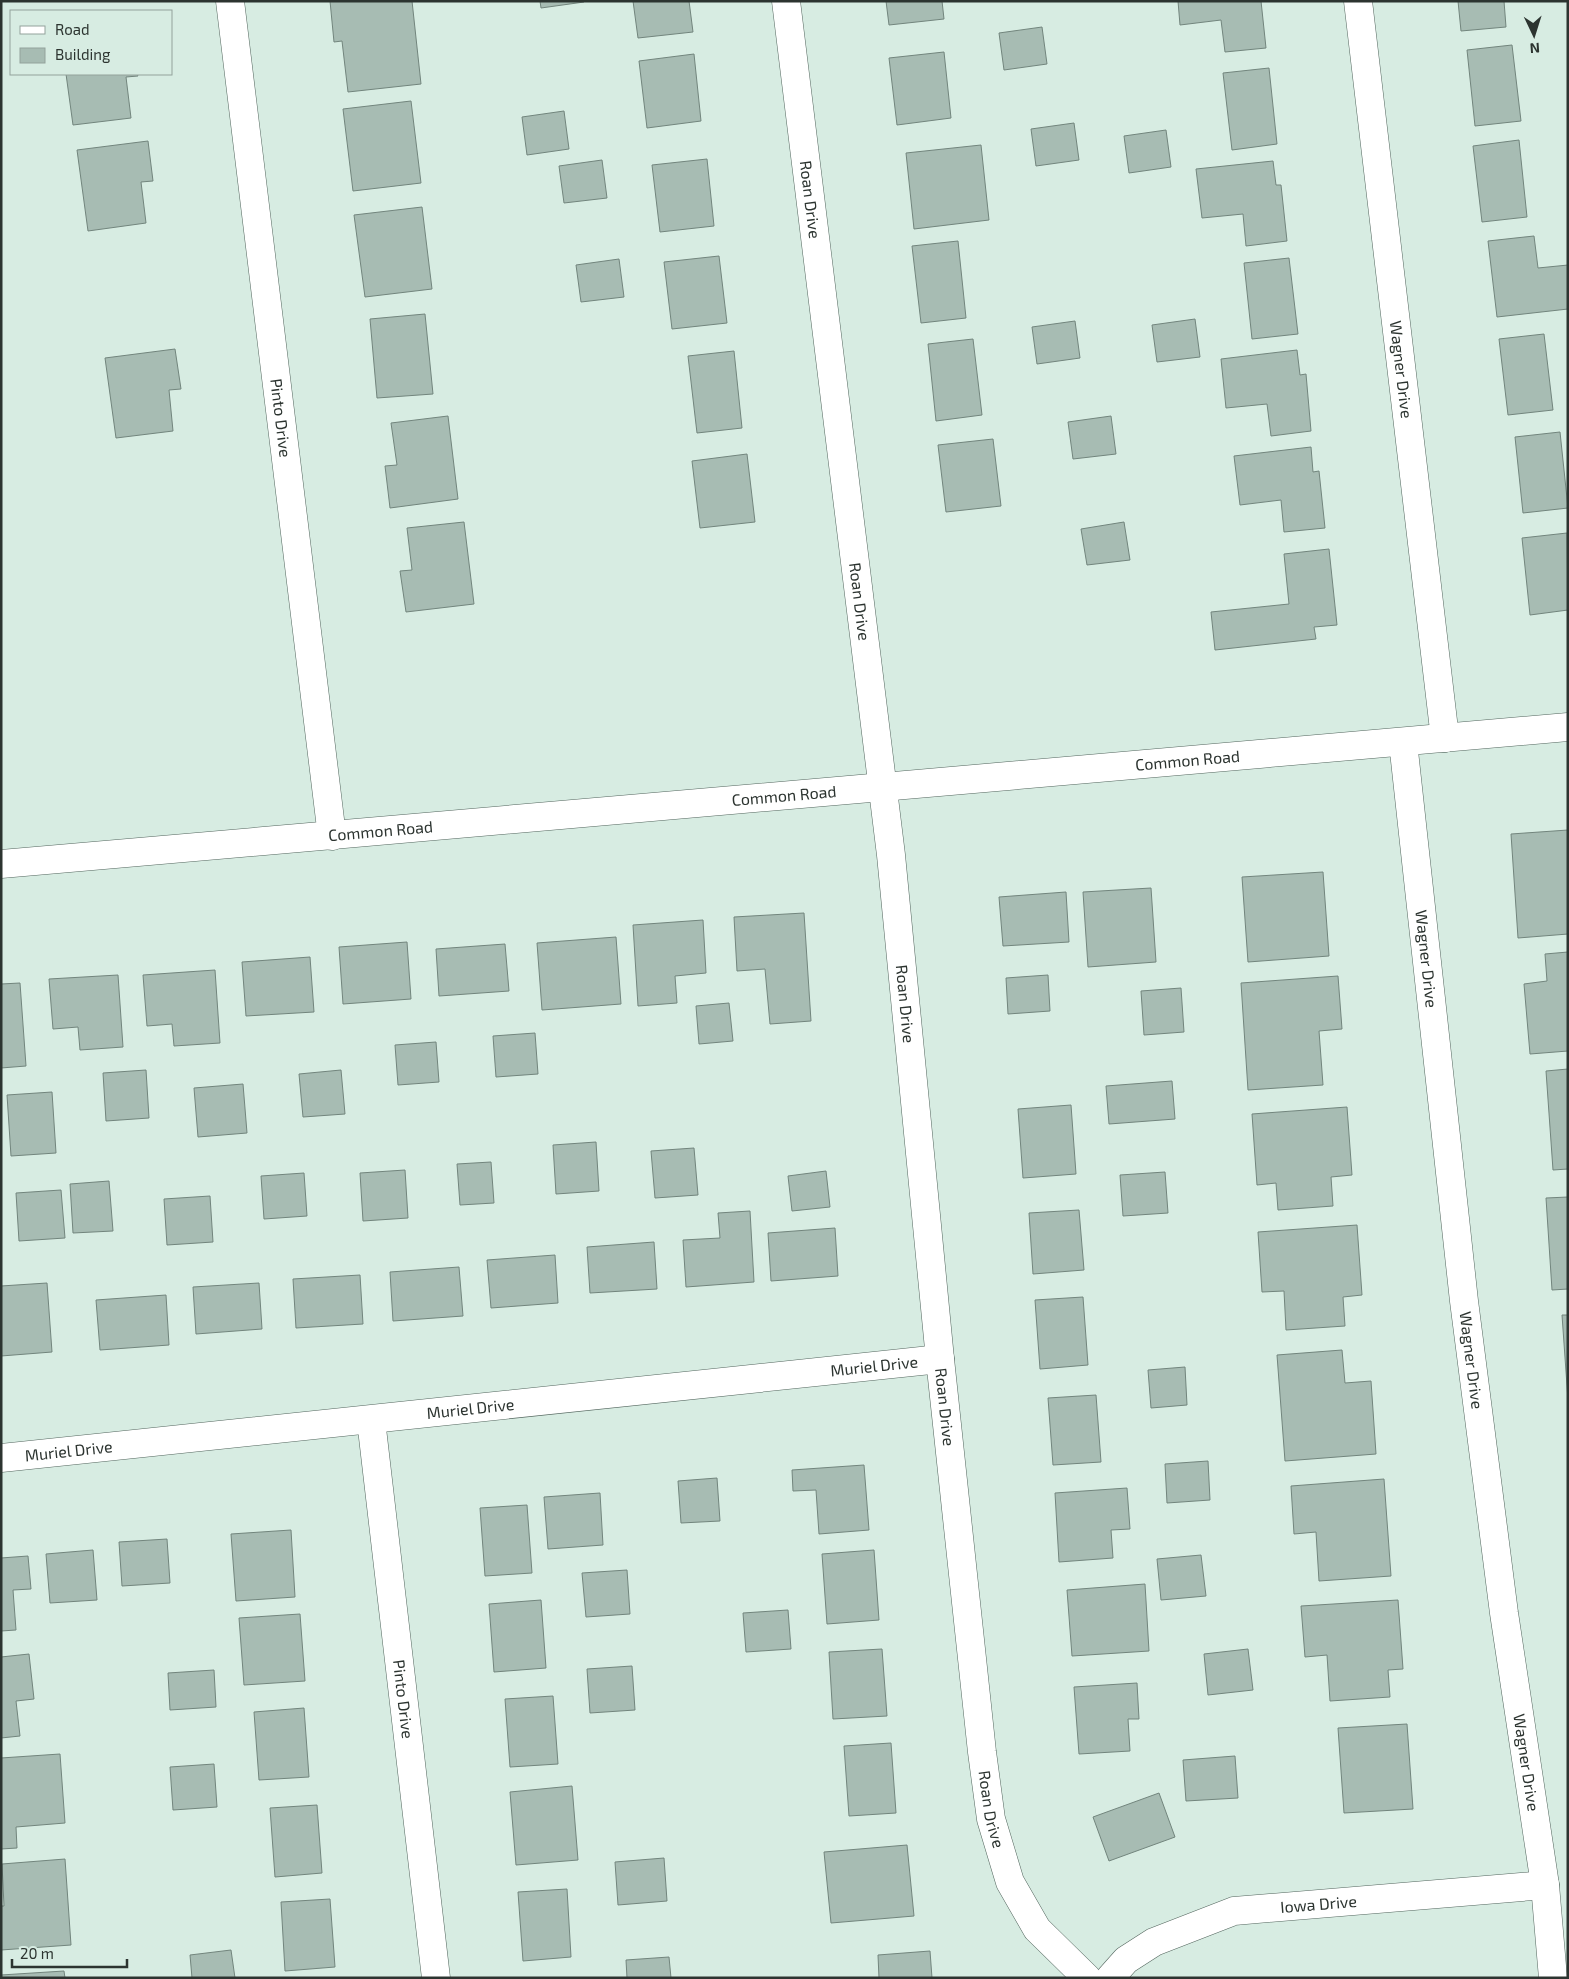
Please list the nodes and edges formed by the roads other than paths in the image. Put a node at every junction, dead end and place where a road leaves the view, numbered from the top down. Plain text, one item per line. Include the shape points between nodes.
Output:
1 (230, 1) edge
2 (786, 1) edge
3 (1358, 1) edge
4 (1568, 727) edge
5 (1445, 738) junction
6 (1403, 742) junction
7 (882, 786) junction
8 (332, 836) junction
9 (1, 864) edge
10 (940, 1359) junction
11 (371, 1420) junction
12 (1, 1458) edge
13 (1545, 1885) junction
14 (436, 1978) edge
15 (1087, 1978) edge
16 (1110, 1978) edge
17 (1553, 1978) edge

1 - 8 street, Pinto Drive
2 - 7 street, Roan Drive
3 - 5 street, Wagner Drive
4 - 5 street, Common Road
5 - 6 street, Common Road
6 - 7 street, Common Road
6 - 13 street, Wagner Drive via 1464,1301 1504,1614
7 - 8 street, Common Road
7 - 10 street, Roan Drive
8 - 9 street, Common Road
10 - 11 street, Muriel Drive
10 - 15 street, Roan Drive via 991,1819 1010,1882 1037,1929
11 - 12 street, Muriel Drive
11 - 14 street, Pinto Drive
13 - 16 street, Iowa Drive via 1234,1911 1154,1942 1126,1960
13 - 17 street, Wagner Drive

